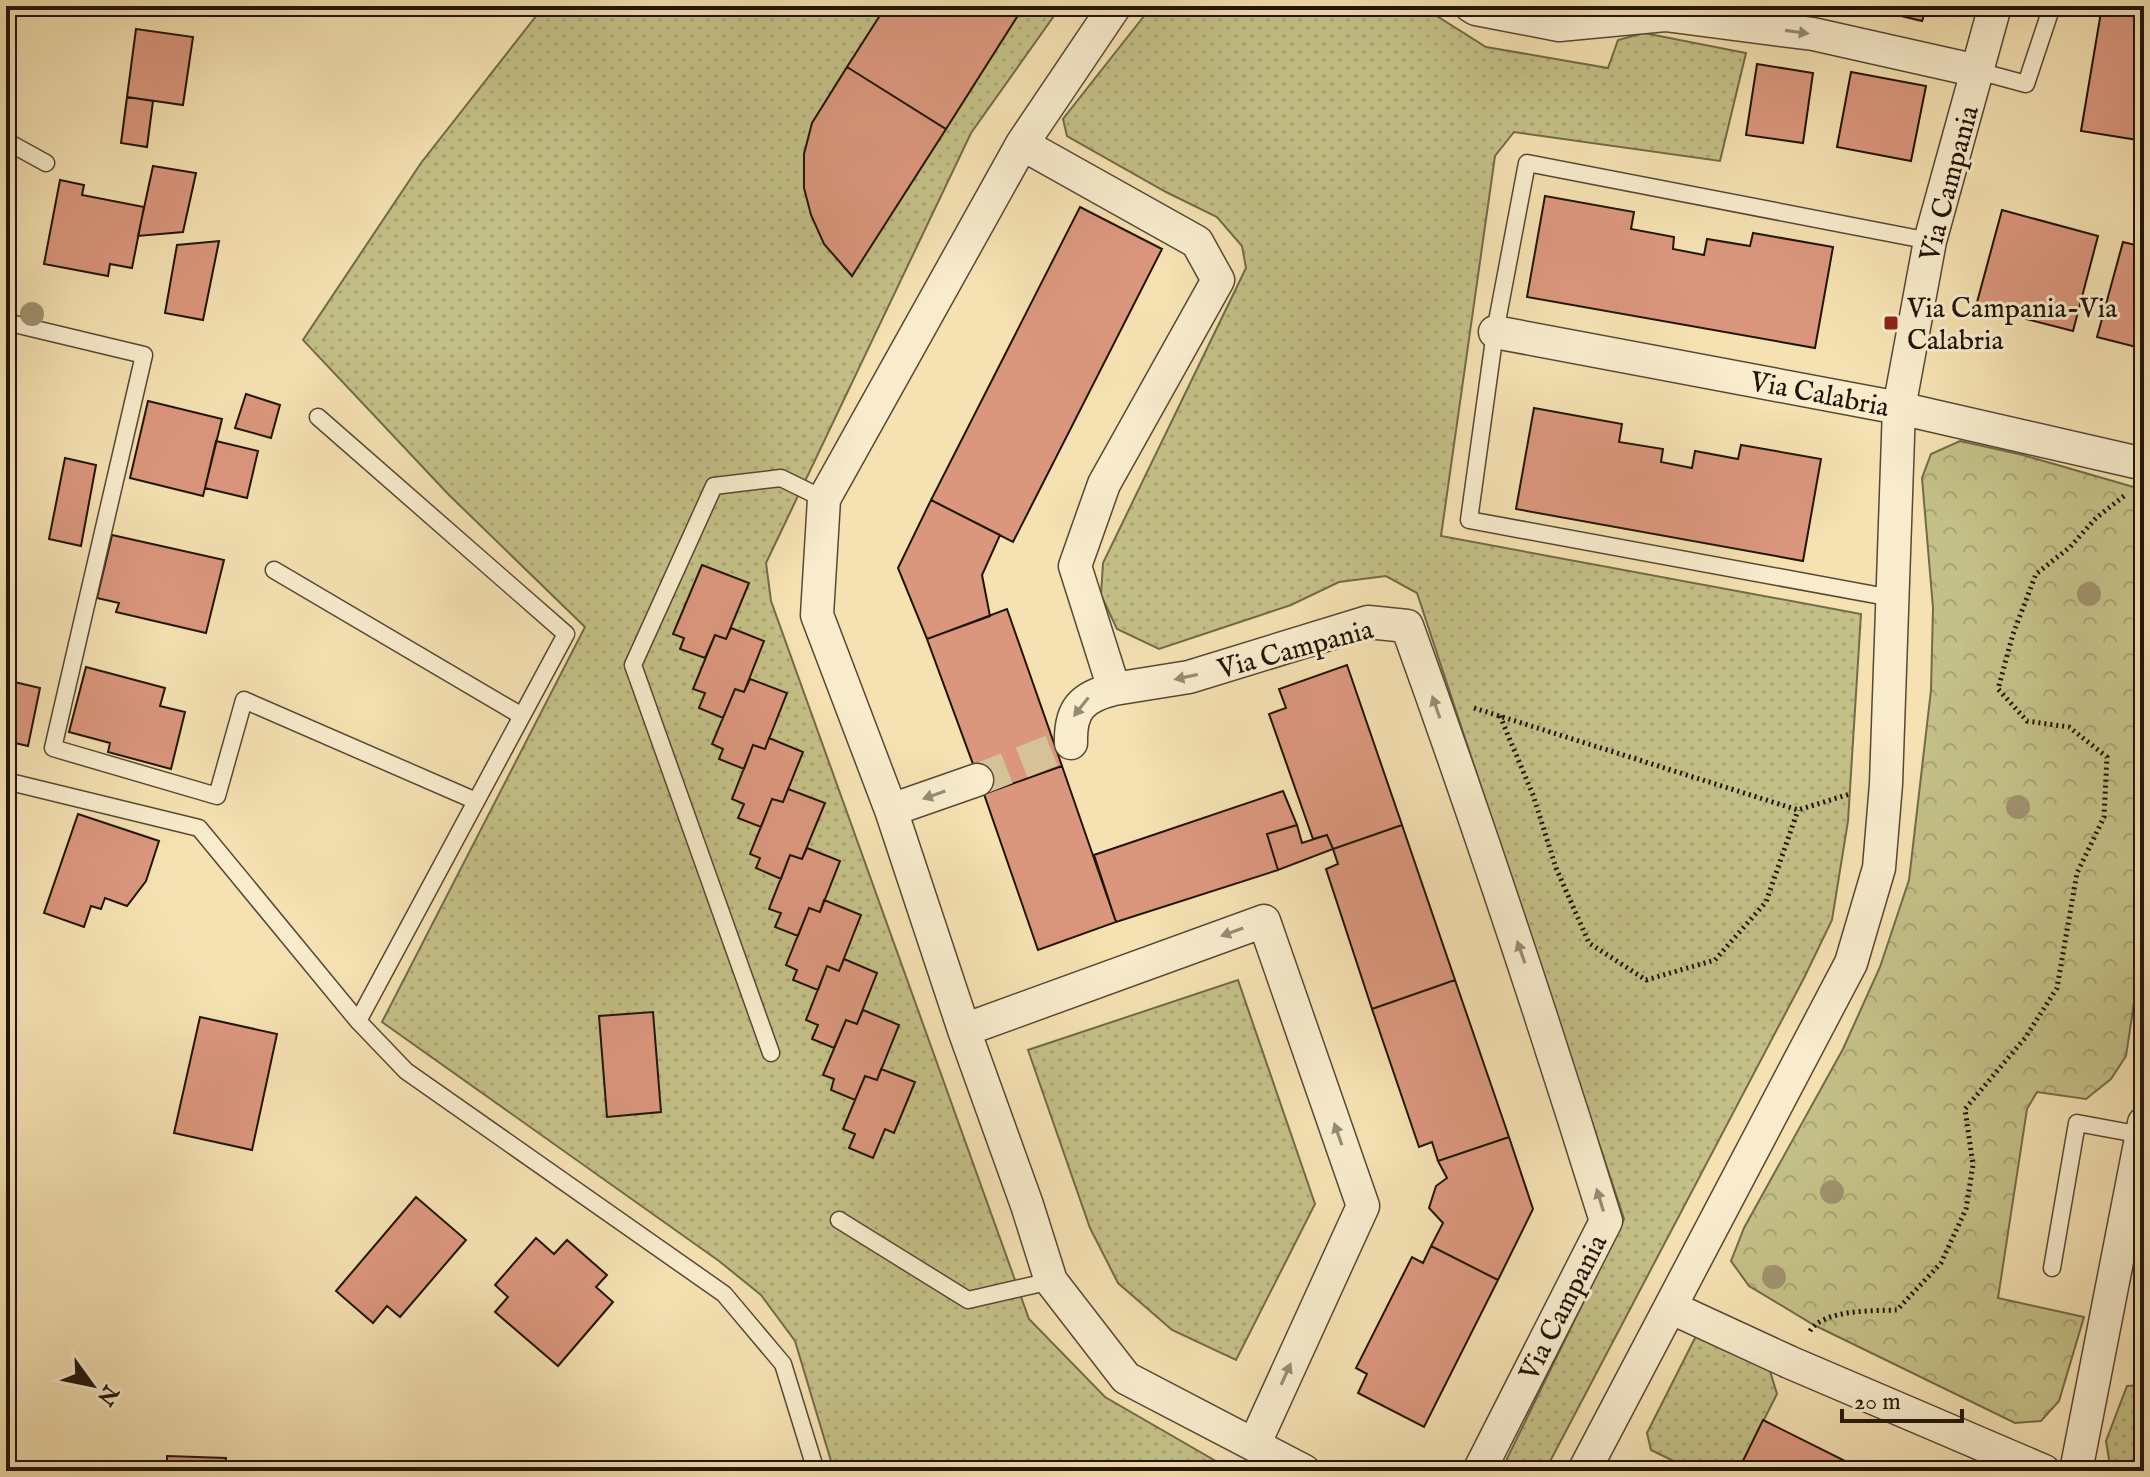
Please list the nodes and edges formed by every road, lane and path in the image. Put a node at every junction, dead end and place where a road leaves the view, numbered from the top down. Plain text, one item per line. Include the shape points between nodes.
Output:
1 (1115, 6) edge
2 (1471, 6) edge
3 (1995, 6) edge
4 (2052, 6) edge
5 (1978, 71) junction
6 (6, 141) edge
7 (1022, 144) junction
8 (46, 163) dead end
9 (1930, 241) junction
10 (6, 322) edge
11 (1495, 332) junction
12 (1899, 408) junction
13 (318, 417) dead end
14 (2144, 464) edge
15 (2125, 495) dead end
16 (824, 499) junction
17 (274, 570) dead end
18 (1892, 598) junction
19 (1114, 689) junction
20 (1432, 695) junction
21 (522, 716) junction
22 (1500, 716) junction
23 (1071, 743) dead end
24 (977, 780) tunnel mouth
25 (6, 781) edge
26 (1886, 784) junction
27 (476, 801) junction
28 (891, 810) junction
29 (1798, 810) junction
30 (358, 1021) junction
31 (964, 1030) junction
32 (771, 1053) dead end
33 (2143, 1129) edge
34 (839, 1220) dead end
35 (2052, 1268) dead end
36 (1051, 1281) junction
37 (1672, 1308) junction
38 (1789, 1362) junction
39 (1254, 1445) junction
40 (816, 1471) edge
41 (1304, 1471) edge
42 (1479, 1471) edge
43 (1584, 1471) edge
44 (2044, 1471) edge
45 (2076, 1471) edge

1 - 7 street
2 -> 5 street, Via Campania via 1559,25 1665,15 1813,34
3 - 5 street, Via Campania
4 - 5 lane via 2026,84
5 - 9 street, Via Campania
6 - 8 lane
7 - 16 street
7 - 19 street via 1197,242 1218,280 1104,484 1075,566
9 - 11 lane via 1527,163
9 - 12 street, Via Campania
10 - 27 lane via 144,355 53,748 217,796 244,700
11 - 12 street, Via Calabria
11 - 18 lane via 1469,520
12 - 14 street, Via Calabria
12 - 18 street, Via Campania
13 - 21 lane via 566,634
15 - 38 path via 2036,574 1998,689 2027,721 2069,727 2107,757 2104,817 2077,873 2057,988 2025,1038 1965,1109 1973,1165 1966,1209 1941,1263 1897,1310 1849,1312 1814,1325
16 - 28 street via 817,615
16 - 32 lane via 781,478 714,486 633,665
17 - 21 lane
18 - 26 street, Via Campania
20 -> 19 street, Via Campania via 1407,626 1368,622 1189,677
19 -> 23 street via 1090,695 1070,721
20 - 22 path
42 -> 20 street, Via Campania via 1606,1221 1546,1025
21 - 27 lane
22 - 29 path
22 - 29 path via 1589,943 1646,980 1715,960 1766,902
24 -> 28 street
25 - 30 lane via 199,828
26 - 29 path
26 - 37 street, Via Campania via 1879,868 1851,963
27 - 30 lane
28 - 31 street
30 - 40 lane via 406,1071 724,1294 783,1364
31 - 36 street
39 -> 31 street via 1363,1206 1264,921
33 - 35 lane via 2077,1123
33 - 45 street
34 - 36 lane via 968,1300
36 - 39 street via 1126,1378
37 - 38 street
37 - 43 street, Via Campania
38 - 44 street
39 - 41 street

